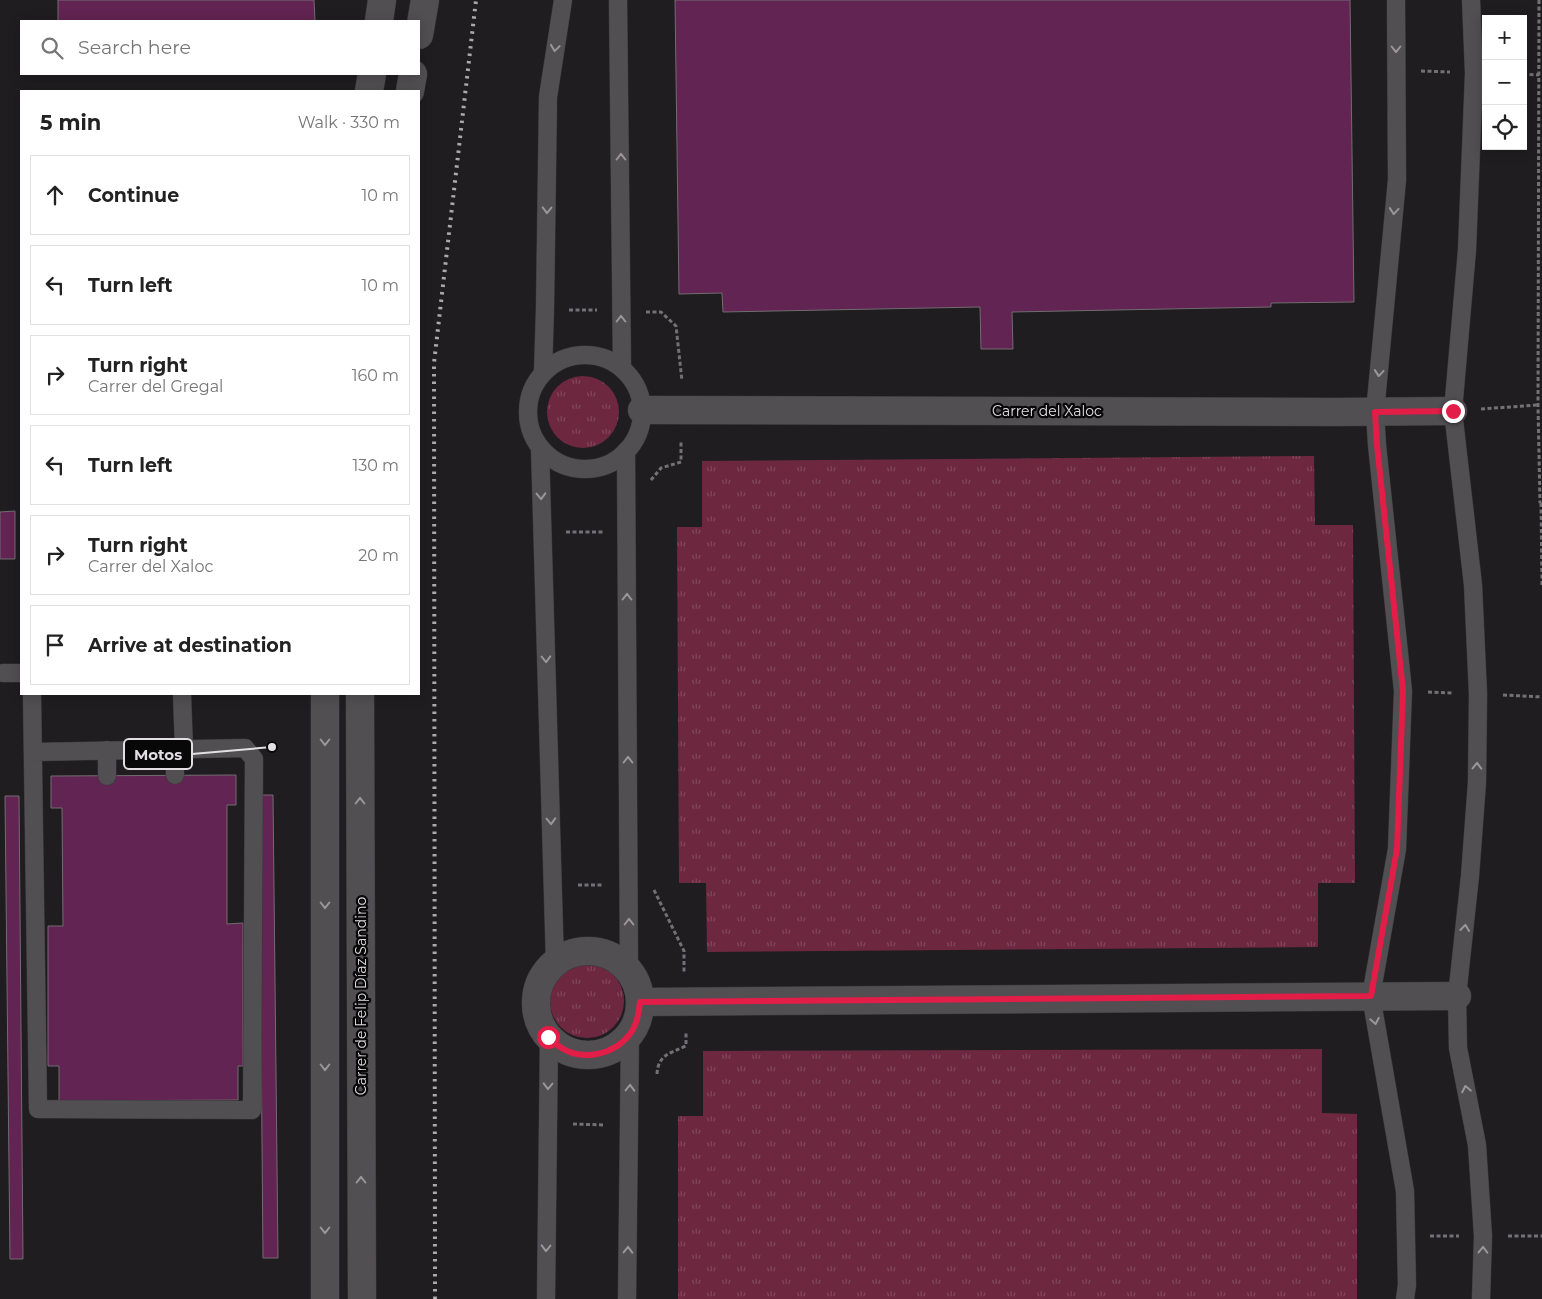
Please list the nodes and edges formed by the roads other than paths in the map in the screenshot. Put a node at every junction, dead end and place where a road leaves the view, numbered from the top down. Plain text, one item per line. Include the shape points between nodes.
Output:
1 (382, 0) edge
2 (425, 0) edge
3 (562, 0) edge
4 (618, 0) edge
5 (1396, 0) edge
6 (1471, 0) edge
7 (379, 20) edge
8 (420, 29) edge
9 (372, 75) edge
10 (413, 75) edge
11 (369, 90) edge
12 (410, 90) edge
13 (622, 368) junction
14 (543, 372) junction
15 (642, 410) junction
16 (1453, 411) junction
17 (1375, 412) junction
18 (540, 448) junction
19 (626, 451) junction
20 (3, 672) dead end
21 (20, 673) edge
22 (32, 695) edge
23 (182, 695) edge
24 (325, 695) edge
25 (360, 695) edge
26 (180, 749) junction
27 (107, 750) junction
28 (33, 752) junction
29 (175, 775) dead end
30 (107, 776) dead end
31 (555, 964) junction
32 (629, 971) junction
33 (1371, 996) junction
34 (1457, 996) junction
35 (640, 1002) junction
36 (630, 1034) junction
37 (548, 1037) junction
38 (325, 1299) edge
39 (362, 1299) edge
40 (546, 1299) edge
41 (627, 1299) edge
42 (1405, 1299) edge
43 (1481, 1299) edge

1 - 7 street
2 - 8 street
3 -> 14 lane via 548,97
13 -> 4 lane
5 -> 17 lane via 1397,180
6 - 16 lane via 1474,73 1467,250
9 - 11 street
10 - 12 street
13 - 14 lane via 608,359 590,354 573,355
13 - 15 lane via 636,387
14 - 18 lane via 528,401 531,434
15 - 17 street, Carrer del Xaloc
15 - 19 lane via 641,425
16 - 17 street, Carrer del Xaloc
34 -> 16 lane via 1476,792 1478,694 1473,585
17 - 33 lane via 1403,691 1397,849
18 - 19 lane via 554,461 572,468 592,469 610,463
18 -> 31 lane
32 -> 19 lane
20 - 21 lane
22 - 28 lane
23 - 26 lane
24 -> 38 street
39 -> 25 street, Carrer de Felip Díaz Sandino
26 - 27 lane
26 - 28 lane via 245,748 254,759 252,1110 176,1105 38,1109
26 - 29 lane
27 - 28 lane
27 - 30 lane
31 - 32 street via 569,955 585,951 602,953
31 - 37 street via 544,976 536,1007
32 - 35 street via 637,986
33 - 34 street
33 - 35 street
33 -> 42 lane via 1405,1191
43 -> 34 lane via 1483,1236 1477,1145 1458,1048
35 - 36 street via 638,1018
36 - 37 street via 612,1049 590,1055 574,1054
41 -> 36 lane
37 -> 40 lane

